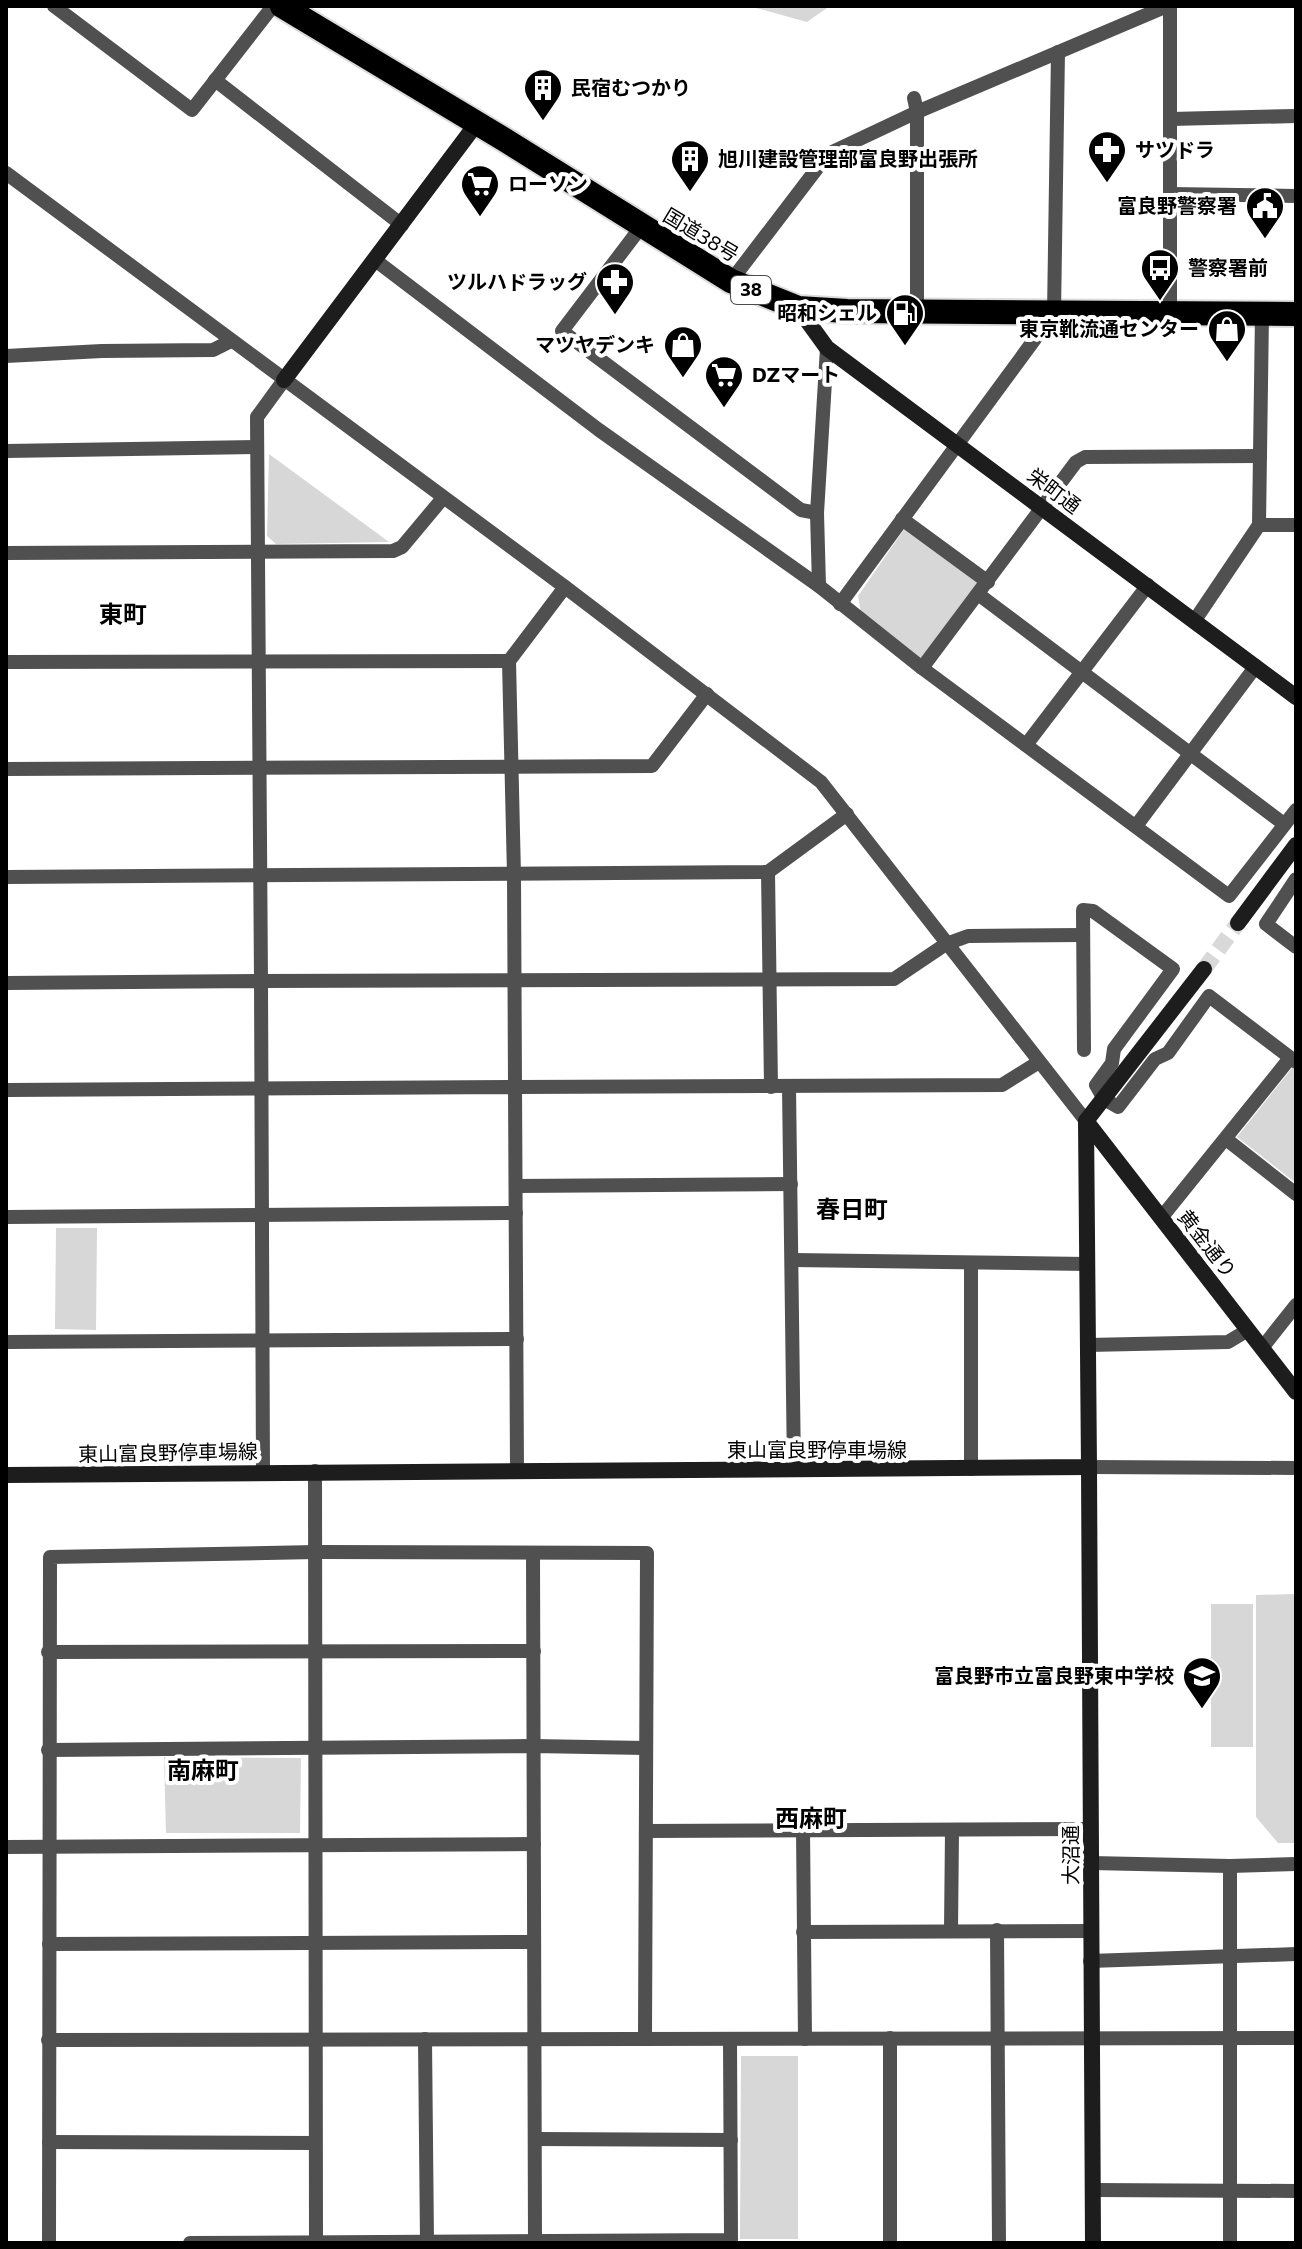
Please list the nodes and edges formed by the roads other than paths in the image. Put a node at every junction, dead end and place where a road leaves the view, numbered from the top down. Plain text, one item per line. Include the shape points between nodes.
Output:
1 (54, 6) edge
2 (273, 6) edge
3 (282, 6) edge
4 (1168, 6) edge
5 (1058, 52) junction
6 (215, 80) junction
7 (916, 105) junction
8 (1296, 116) edge
9 (1171, 119) junction
10 (477, 123) junction
11 (6, 173) edge
12 (1171, 194) junction
13 (1296, 196) edge
14 (402, 225) junction
15 (641, 227) junction
16 (375, 260) junction
17 (731, 281) junction
18 (798, 308) junction
19 (917, 310) junction
20 (1054, 313) junction
21 (1170, 313) junction
22 (1262, 314) junction
23 (1296, 314) edge
24 (231, 341) junction
25 (827, 348) junction
26 (6, 356) edge
27 (284, 380) junction
28 (957, 444) junction
29 (256, 447) junction
30 (6, 451) edge
31 (1260, 456) junction
32 (443, 498) junction
33 (1042, 507) junction
34 (817, 513) junction
35 (902, 519) junction
36 (1259, 525) junction
37 (1296, 525) edge
38 (258, 550) junction
39 (6, 553) edge
40 (1148, 585) junction
41 (819, 586) junction
42 (565, 587) junction
43 (983, 588) junction
44 (840, 604) junction
45 (1195, 620) junction
46 (258, 660) junction
47 (509, 661) junction
48 (6, 662) edge
49 (1256, 666) junction
50 (922, 668) junction
51 (1083, 672) junction
52 (707, 694) junction
53 (1296, 697) edge
54 (1026, 745) junction
55 (1190, 751) junction
56 (261, 767) junction
57 (512, 767) junction
58 (6, 769) edge
59 (1296, 810) edge
60 (847, 814) junction
61 (1284, 824) junction
62 (1136, 826) junction
63 (1296, 845) edge
64 (768, 872) junction
65 (259, 875) junction
66 (514, 875) junction
67 (6, 877) edge
68 (1296, 879) edge
69 (1238, 923) tunnel mouth
70 (1082, 935) junction
71 (946, 944) junction
72 (1296, 947) edge
73 (1204, 969) tunnel mouth
74 (770, 980) junction
75 (261, 981) junction
76 (515, 981) junction
77 (6, 983) edge
78 (1084, 1050) dead end
79 (1293, 1060) edge
80 (1039, 1062) junction
81 (515, 1087) junction
82 (771, 1087) junction
83 (789, 1087) junction
84 (6, 1090) edge
85 (262, 1090) junction
86 (1104, 1099) junction
87 (1086, 1121) junction
88 (1226, 1139) junction
89 (791, 1184) junction
90 (516, 1186) junction
91 (1296, 1194) edge
92 (516, 1213) junction
93 (262, 1215) junction
94 (6, 1217) edge
95 (1161, 1218) junction
96 (792, 1260) junction
97 (971, 1263) junction
98 (1088, 1264) junction
99 (1296, 1305) edge
100 (1248, 1330) junction
101 (517, 1339) junction
102 (262, 1341) junction
103 (6, 1342) edge
104 (1088, 1345) junction
105 (1262, 1348) junction
106 (1296, 1392) edge
107 (1089, 1467) junction
108 (1296, 1468) edge
109 (971, 1469) junction
110 (517, 1470) junction
111 (794, 1470) junction
112 (315, 1471) junction
113 (263, 1472) junction
114 (6, 1475) edge
115 (316, 1552) junction
116 (533, 1554) junction
117 (316, 1651) junction
118 (534, 1651) junction
119 (48, 1652) junction
120 (533, 1746) junction
121 (316, 1748) junction
122 (646, 1748) junction
123 (48, 1750) junction
124 (803, 1829) junction
125 (1091, 1829) junction
126 (646, 1831) junction
127 (952, 1831) junction
128 (534, 1844) junction
129 (315, 1846) junction
130 (6, 1847) edge
131 (49, 1848) junction
132 (1091, 1863) junction
133 (1296, 1864) edge
134 (1230, 1866) junction
135 (951, 1930) junction
136 (997, 1930) junction
137 (1090, 1931) junction
138 (803, 1932) junction
139 (316, 1942) junction
140 (533, 1942) junction
141 (49, 1944) junction
142 (1296, 1954) edge
143 (1230, 1956) junction
144 (1090, 1961) junction
145 (996, 2037) junction
146 (536, 2038) junction
147 (890, 2038) junction
148 (1090, 2038) junction
149 (1229, 2038) junction
150 (1296, 2038) edge
151 (425, 2039) junction
152 (645, 2039) junction
153 (730, 2039) junction
154 (805, 2039) junction
155 (48, 2040) junction
156 (317, 2040) junction
157 (536, 2139) junction
158 (731, 2140) junction
159 (49, 2142) junction
160 (315, 2143) junction
161 (1093, 2190) junction
162 (1230, 2190) junction
163 (1296, 2191) edge
164 (316, 2242) edge
165 (427, 2242) edge
166 (535, 2242) edge
167 (49, 2243) edge
168 (190, 2243) edge
169 (890, 2243) edge
170 (999, 2243) edge
171 (1093, 2243) edge
172 (1230, 2243) edge

1 - 6 street via 192,110
2 - 6 street
3 - 10 highway, 国道38号 / 38
4 - 5 street
4 - 9 street
5 - 7 street
5 - 20 street
6 - 14 street
7 - 17 street via 828,154
7 - 19 street
8 - 9 street
9 - 12 street
10 - 14 street
10 - 15 highway, 国道38号 / 38
11 - 24 street
12 - 13 street
12 - 21 street
14 - 16 street
15 - 17 highway, 国道38号 / 38
15 - 34 street via 562,331 801,510
16 - 27 street
16 - 41 street via 599,430
17 - 18 highway, 国道38号 / 38
18 - 19 highway, 国道38号 / 38
18 - 25 street, 栄町通
19 - 20 highway, 国道38号 / 38
20 - 21 highway, 国道38号 / 38
20 - 28 street
21 - 22 highway, 国道38号 / 38
22 - 23 highway, 国道38号 / 38
22 - 31 street
24 - 26 street via 213,350
24 - 27 street
25 - 28 street, 栄町通
25 - 34 street
27 - 29 street via 257,417
27 - 32 street
28 - 33 street, 栄町通
28 - 35 street
29 - 30 street
29 - 38 street
31 - 33 street via 1085,457
31 - 36 street
32 - 38 street via 393,551
32 - 42 street
33 - 40 street, 栄町通
33 - 43 street
34 - 41 street
35 - 43 street
35 - 44 street
36 - 37 street
36 - 45 street
38 - 39 street
38 - 46 street
40 - 45 street, 栄町通
40 - 51 street
41 - 44 street
42 - 47 street
42 - 52 street
43 - 50 street
43 - 51 street
44 - 50 street
45 - 49 street, 栄町通
46 - 47 street
46 - 48 street
46 - 56 street
47 - 57 street
49 - 53 street, 栄町通
49 - 55 street
50 - 54 street
51 - 54 street
51 - 55 street
52 - 57 street via 652,766
52 - 60 street via 821,782
54 - 62 street
55 - 61 street
55 - 62 street
56 - 57 street
56 - 58 street
56 - 65 street
57 - 66 street
59 - 61 street
60 - 64 street
60 - 71 street
61 - 62 street via 1229,896
63 - 69 street
64 - 66 street
64 - 74 street
65 - 66 street
65 - 67 street
65 - 75 street
66 - 76 street
68 - 72 street via 1266,924
70 - 71 street via 968,936
70 - 78 street
70 - 86 street via 1083,910 1093,911 1173,969 1114,1049 1112,1063 1096,1085
71 - 74 street via 894,979
71 - 80 street
73 - 86 street
74 - 76 street
74 - 82 street
75 - 76 street
75 - 77 street
75 - 85 street
76 - 81 street
79 - 86 street via 1209,996 1168,1053 1155,1059 1118,1107
79 - 88 street
80 - 83 street via 1002,1085
80 - 87 street
81 - 82 street
81 - 85 street
81 - 90 street
82 - 83 street
83 - 89 street
84 - 85 street
85 - 93 street
86 - 87 street
87 - 95 street, 黄金通り
87 - 98 street
88 - 91 street
88 - 95 street
89 - 90 street
89 - 96 street
90 - 92 street
92 - 93 street
92 - 101 street
93 - 94 street
93 - 102 street
95 - 100 street, 黄金通り
96 - 97 street
96 - 111 street
97 - 98 street
97 - 109 street
98 - 104 street
99 - 105 street
100 - 104 street via 1228,1342
100 - 105 street, 黄金通り
101 - 102 street
101 - 110 street
102 - 103 street
102 - 113 street
104 - 107 street
105 - 106 street, 黄金通り
107 - 108 street
107 - 109 street, 東山富良野停車場線
107 - 125 street, 大沼通
109 - 111 street, 東山富良野停車場線
110 - 111 street, 東山富良野停車場線
110 - 112 street, 東山富良野停車場線
112 - 113 street, 東山富良野停車場線
112 - 115 street
113 - 114 street, 東山富良野停車場線
115 - 116 street
115 - 117 street
115 - 119 street via 50,1557
116 - 118 street
116 - 122 street via 647,1553
117 - 118 street
117 - 119 street
117 - 121 street
118 - 120 street
119 - 123 street
120 - 121 street
120 - 122 street
120 - 128 street
121 - 123 street
121 - 129 street
122 - 126 street
123 - 131 street
124 - 126 street
124 - 127 street
124 - 138 street
125 - 127 street
125 - 132 street, 大沼通
126 - 152 street
127 - 135 street
128 - 129 street
128 - 140 street
129 - 131 street
129 - 139 street
130 - 131 street
131 - 141 street
132 - 134 street
132 - 137 street, 大沼通
133 - 134 street
134 - 143 street
135 - 136 street
135 - 138 street
136 - 137 street
136 - 145 street
137 - 144 street, 大沼通
138 - 154 street
139 - 140 street
139 - 141 street
139 - 156 street
140 - 146 street
141 - 155 street
142 - 143 street
143 - 144 street
143 - 149 street
144 - 148 street, 大沼通
145 - 147 street
145 - 148 street
145 - 170 street
146 - 151 street
146 - 152 street
146 - 157 street
147 - 154 street
147 - 169 street
148 - 149 street
148 - 161 street, 大沼通
149 - 150 street
149 - 162 street
151 - 156 street
151 - 165 street
152 - 153 street
153 - 154 street
153 - 158 street
155 - 156 street
155 - 159 street
156 - 160 street
157 - 158 street
157 - 166 street
158 - 166 street via 731,2240
159 - 160 street
159 - 167 street
160 - 164 street
161 - 162 street
161 - 171 street, 大沼通
162 - 163 street
162 - 172 street
164 - 165 street
164 - 168 street
165 - 166 street

